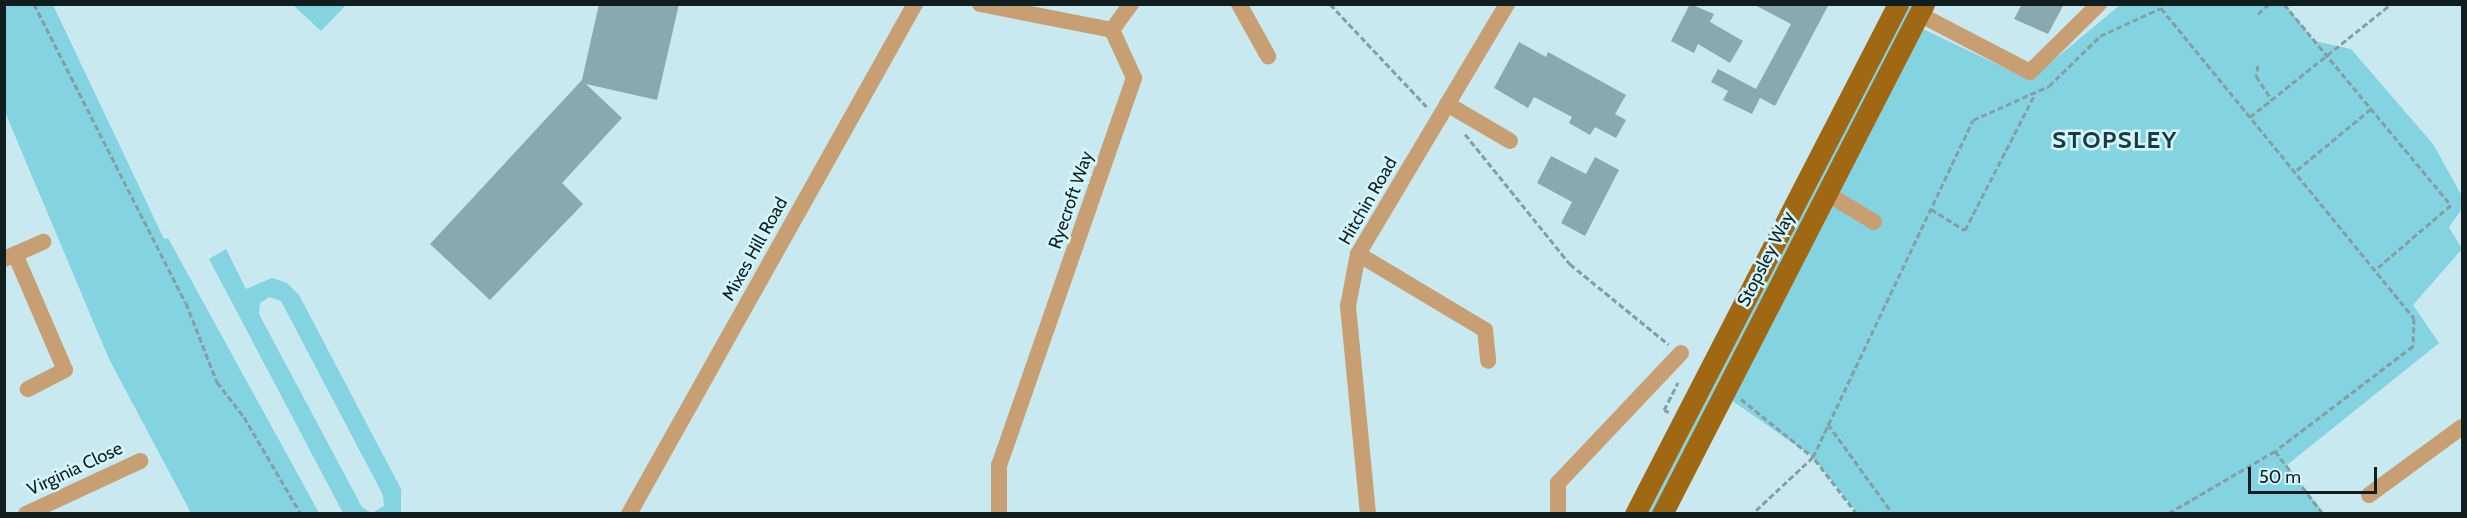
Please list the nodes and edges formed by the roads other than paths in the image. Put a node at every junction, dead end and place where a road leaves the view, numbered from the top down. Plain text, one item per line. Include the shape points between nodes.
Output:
1 (915, 4) edge
2 (980, 4) edge
3 (1131, 4) edge
4 (1239, 4) edge
5 (1508, 4) edge
6 (1898, 4) edge
7 (2099, 4) edge
8 (1921, 9) edge
9 (1112, 30) junction
10 (1268, 56) dead end
11 (1447, 104) junction
12 (1510, 141) dead end
13 (1826, 193) junction
14 (1874, 222) dead end
15 (42, 242) dead end
16 (1358, 254) junction
17 (10, 257) edge
18 (1681, 353) road end
19 (1488, 362) dead end
20 (28, 389) dead end
21 (2463, 427) edge
22 (140, 460) dead end
23 (2370, 495) dead end
24 (26, 513) edge
25 (629, 513) edge
26 (999, 513) edge
27 (1368, 513) edge
28 (1558, 513) edge
29 (1635, 513) edge
30 (1662, 513) edge

1 - 25 street, Mixes Hill Road
2 - 9 street
3 - 9 street
4 - 10 street
5 - 11 street, Hitchin Road
6 - 29 main road, Stopsley Way
7 - 8 street via 2030,72
8 - 13 main road, Stopsley Way
9 - 26 street, Ryecroft Way via 1134,78 999,465
11 - 12 street
11 - 16 street, Hitchin Road
13 - 14 street
13 - 30 main road, Stopsley Way
15 - 17 street
16 - 19 street via 1485,330
16 - 27 street, Hitchin Road via 1348,306
17 - 20 street via 65,370
18 - 28 street via 1558,483
21 - 23 street
22 - 24 street, Virginia Close

